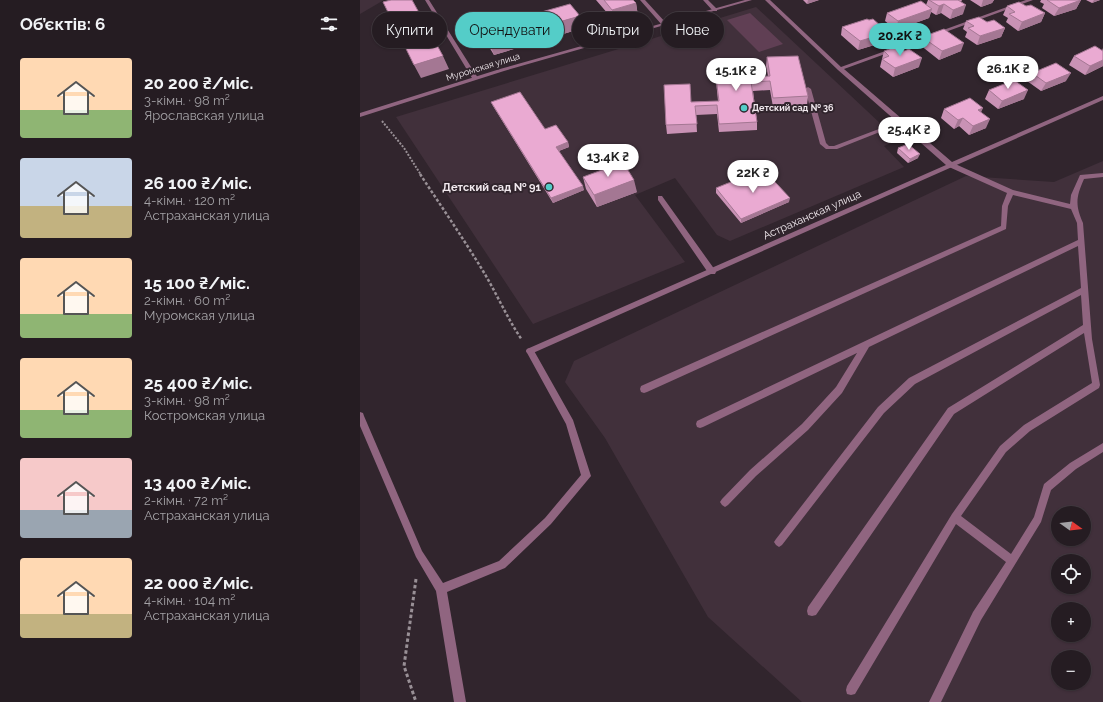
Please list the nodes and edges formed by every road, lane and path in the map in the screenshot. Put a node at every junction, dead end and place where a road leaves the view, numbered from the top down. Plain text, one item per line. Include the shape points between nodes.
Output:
1 (427, 0) edge
2 (642, 0) edge
3 (705, 0) edge
4 (750, 0) edge
5 (767, 0) edge
6 (1031, 0) edge
7 (715, 10) junction
8 (708, 12) edge
9 (661, 21) edge
10 (661, 25) edge
11 (840, 69) junction
12 (475, 78) junction
13 (808, 89) edge
14 (1103, 98) edge
15 (376, 110) junction
16 (360, 115) edge
17 (902, 122) junction
18 (951, 165) junction
19 (1103, 175) edge
20 (1011, 192) junction
21 (660, 198) dead end
22 (1073, 207) junction
23 (1080, 242) junction
24 (712, 272) junction
25 (1084, 290) junction
26 (1087, 327) junction
27 (866, 345) junction
28 (530, 351) junction
29 (644, 389) dead end
30 (360, 416) edge
31 (700, 424) dead end
32 (1103, 447) edge
33 (725, 502) dead end
34 (955, 517) junction
35 (779, 542) dead end
36 (419, 554) junction
37 (1012, 561) junction
38 (441, 589) junction
39 (812, 611) dead end
40 (851, 690) dead end
41 (416, 702) edge
42 (460, 702) edge
43 (935, 702) edge

1 - 12 street
2 - 9 street
3 - 7 street
4 - 7 street, Муромская улица
5 - 11 street
6 - 11 street
7 - 8 street, Муромская улица
10 - 12 street, Муромская улица
11 - 17 street
12 - 15 street, Муромская улица
13 - 17 street via 822,144 828,148 835,148
14 - 18 street, Астраханская улица
15 - 16 street, Муромская улица
15 - 28 path via 404,148 482,270 510,322
17 - 18 street
18 - 20 street
18 - 24 street, Астраханская улица
19 - 22 street via 1082,177 1074,194
20 - 22 street
20 - 29 street via 1005,206 1004,227
21 - 24 street
22 - 23 street via 1080,223
23 - 25 street
23 - 27 street
24 - 28 street, Астраханская улица
25 - 26 street
25 - 35 street via 912,381 881,410
26 - 34 street via 1096,385 1028,428 1003,449
26 - 39 street via 951,411
27 - 31 street
27 - 33 street via 839,390 805,427
28 - 38 street via 570,423 586,476 548,522 502,565
30 - 36 street
32 - 37 street via 1047,487 1038,520
34 - 37 street
34 - 40 street
36 - 38 street
36 - 41 path via 404,666
37 - 43 street via 976,616
38 - 42 street

